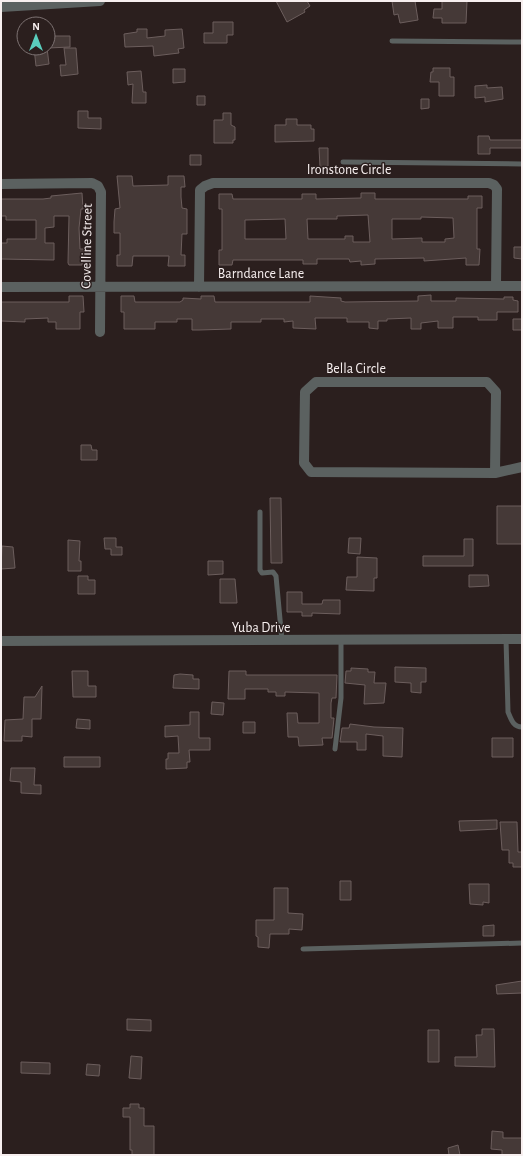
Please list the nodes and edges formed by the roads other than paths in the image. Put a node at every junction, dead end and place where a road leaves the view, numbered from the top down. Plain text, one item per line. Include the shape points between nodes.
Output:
1 (100, 1) edge
2 (44, 3) edge
3 (1, 7) edge
4 (392, 41) dead end
5 (522, 42) edge
6 (343, 162) dead end
7 (522, 164) edge
8 (1, 184) edge
9 (496, 286) junction
10 (522, 286) edge
11 (1, 287) edge
12 (100, 287) junction
13 (199, 287) junction
14 (100, 332) dead end
15 (522, 467) edge
16 (495, 473) junction
17 (260, 512) dead end
18 (506, 639) junction
19 (341, 640) junction
20 (522, 640) edge
21 (1, 641) edge
22 (282, 641) junction
23 (522, 727) edge
24 (335, 749) dead end
25 (522, 943) edge
26 (303, 949) dead end

1 - 2 street
2 - 3 street
4 - 5 lane
6 - 7 lane
8 - 12 street, Covelline Street via 92,183 98,186 101,192
9 - 10 street, Barndance Lane
9 - 13 street, Barndance Lane
9 - 13 street, Ironstone Circle via 497,189 494,184 213,183 200,190
11 - 12 street, Barndance Lane
12 - 13 street, Barndance Lane
12 - 14 street, Covelline Street
15 - 16 street, Bella Circle
16 - 16 street, Bella Circle via 496,392 487,382 316,382 305,392 304,463 311,472
17 - 22 lane via 260,570 262,573 273,572 276,576
18 - 19 street, Yuba Drive
18 - 20 street, Yuba Drive
18 - 23 lane via 508,712 512,723
19 - 22 street, Yuba Drive
19 - 24 lane via 341,698
21 - 22 street, Yuba Drive
25 - 26 lane

